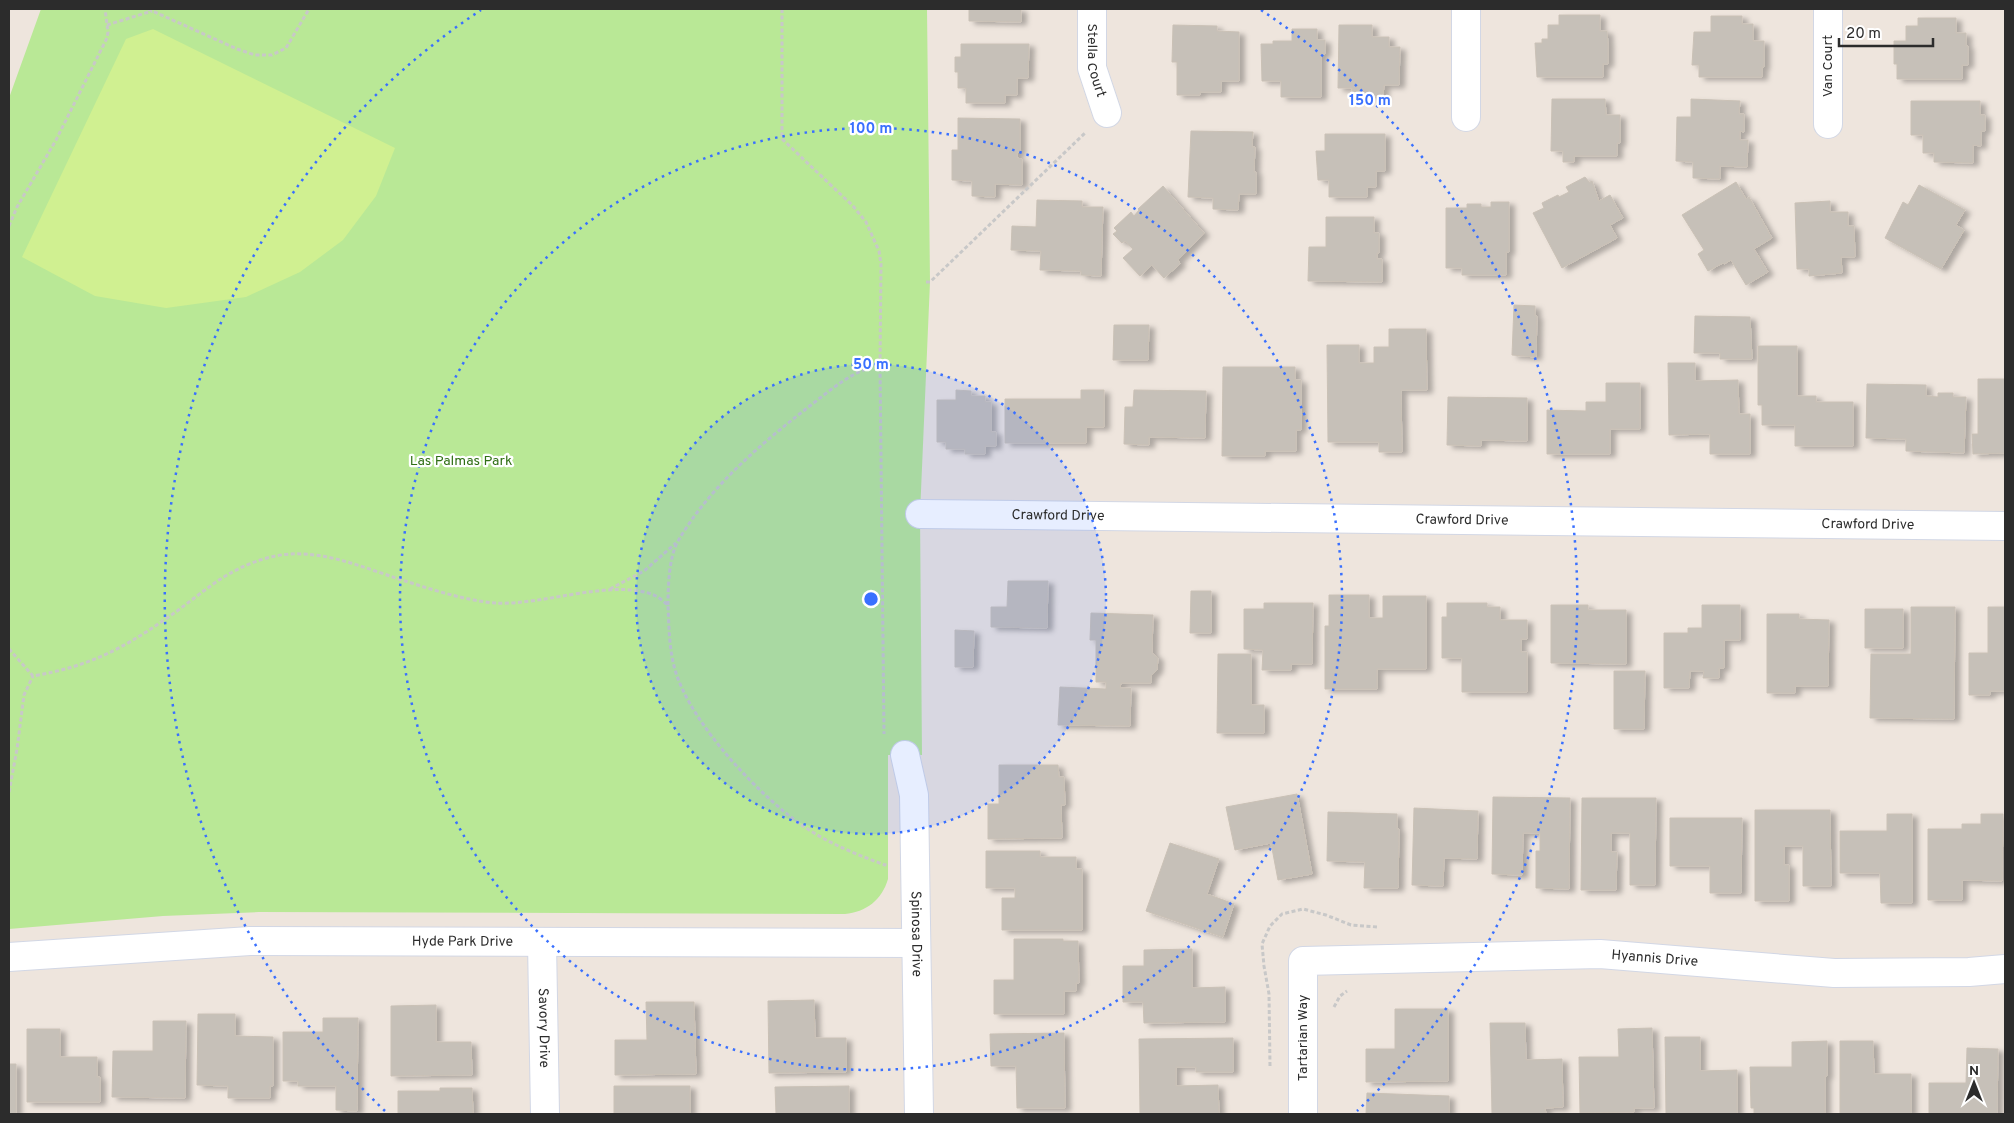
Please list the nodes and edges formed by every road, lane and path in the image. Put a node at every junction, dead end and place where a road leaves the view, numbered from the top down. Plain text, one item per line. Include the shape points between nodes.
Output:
1 (105, 9) edge
2 (148, 9) edge
3 (309, 9) edge
4 (782, 9) edge
5 (1092, 9) edge
6 (1466, 9) edge
7 (1828, 9) edge
8 (152, 11) junction
9 (107, 25) junction
10 (1107, 113) dead end
11 (1466, 117) dead end
12 (1828, 124) dead end
13 (1070, 147) dead end
14 (9, 226) edge
15 (926, 282) dead end
16 (880, 365) junction
17 (920, 514) dead end
18 (2005, 526) edge
19 (677, 542) junction
20 (609, 590) junction
21 (668, 605) junction
22 (9, 649) edge
23 (33, 676) junction
24 (884, 735) dead end
25 (905, 754) dead end
26 (9, 792) edge
27 (885, 855) dead end
28 (1282, 914) dead end
29 (542, 942) junction
30 (916, 943) junction
31 (9, 957) edge
32 (1303, 961) joint
33 (2005, 969) edge
34 (1355, 988) dead end
35 (1340, 996) dead end
36 (1270, 1068) dead end
37 (545, 1114) edge
38 (919, 1114) edge
39 (1303, 1114) edge

1 - 9 path
2 - 8 path
3 - 8 path via 286,48 272,55 256,55 237,49
4 - 16 path via 782,139 853,206 873,236 881,264
5 - 10 street, Stella Court via 1092,68
6 - 11 street
7 - 12 street, Van Court
8 - 9 path
9 - 14 path via 107,38
13 - 15 path via 930,282
16 - 19 path via 852,375 762,444 710,497
16 - 24 path
17 - 18 street, Crawford Drive
19 - 20 path via 644,571
19 - 21 path
20 - 21 path via 656,596
20 - 23 path via 530,602 494,602 436,590 332,558 301,554 272,556 221,577 166,620 110,654 62,671
21 - 27 path via 669,636 676,674 699,718 722,750 743,773 807,829 853,853 885,865
22 - 23 path
23 - 26 path via 24,695
25 - 30 street, Spinosa Drive via 914,795
28 - 36 path via 1270,926 1262,944 1269,994
29 - 30 street, Hyde Park Drive
29 - 31 street, Hyde Park Drive via 250,941
29 - 37 street, Savory Drive
30 - 38 street, Spinosa Drive
32 - 33 street, Hyannis Drive via 1600,954 1834,973
32 - 39 street, Tartarian Way
34 - 35 path

